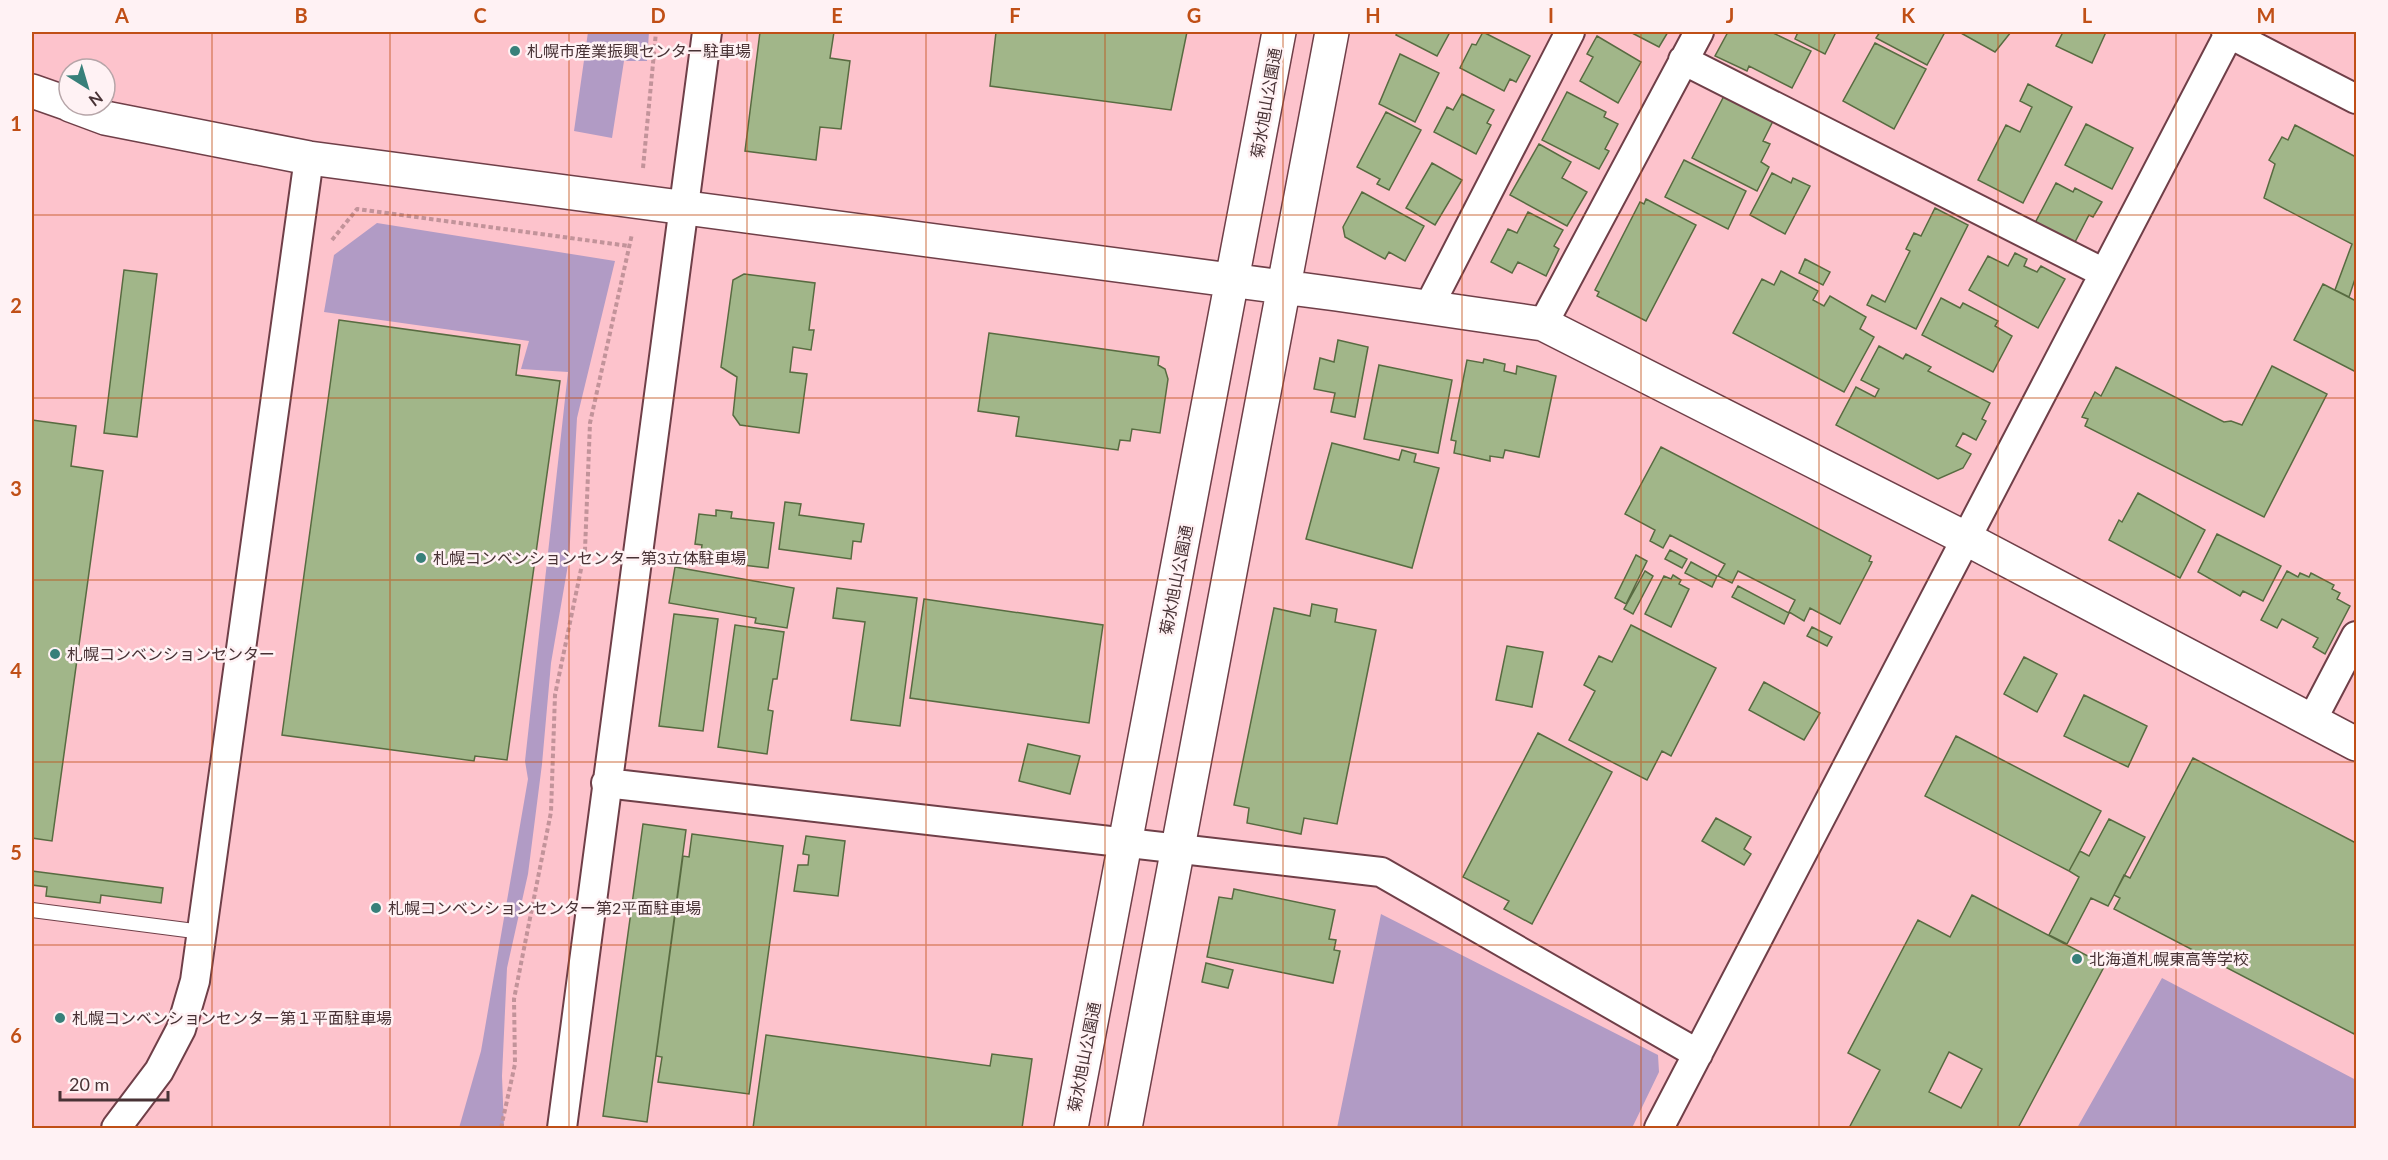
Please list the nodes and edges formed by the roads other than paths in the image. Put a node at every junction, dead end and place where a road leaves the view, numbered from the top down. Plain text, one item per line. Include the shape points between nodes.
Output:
1 (707, 32) edge
2 (1279, 32) edge
3 (1332, 32) edge
4 (1570, 32) edge
5 (1699, 32) edge
6 (2228, 32) edge
7 (1683, 60) junction
8 (32, 91) edge
9 (2356, 99) edge
10 (57, 100) edge
11 (102, 117) edge
12 (309, 158) junction
13 (683, 208) junction
14 (2104, 273) junction
15 (1233, 281) junction
16 (1282, 288) junction
17 (1428, 308) junction
18 (1543, 324) junction
19 (1965, 538) junction
20 (2356, 636) edge
21 (2313, 720) junction
22 (2356, 744) edge
23 (606, 783) junction
24 (1125, 841) junction
25 (1177, 847) junction
26 (32, 910) edge
27 (202, 932) junction
28 (1698, 1054) junction
29 (116, 1128) edge
30 (562, 1128) edge
31 (1071, 1128) edge
32 (1125, 1128) edge
33 (1659, 1128) edge

1 - 13 street
2 - 15 street, 菊水旭山公園通
3 - 16 street
4 - 17 street
5 - 7 street
6 - 9 street
6 - 14 street
7 - 14 street
7 - 18 street
8 - 10 street
11 - 12 street
12 - 13 street
12 - 27 street
13 - 15 street
13 - 23 street
14 - 19 street
15 - 16 street
15 - 24 street, 菊水旭山公園通
16 - 17 street
16 - 25 street
17 - 18 street
18 - 19 street
19 - 21 street
19 - 28 street
20 - 21 street
21 - 22 street
23 - 24 street
23 - 30 street
24 - 25 street
24 - 31 street, 菊水旭山公園通
25 - 28 street via 1381,872
25 - 32 street
26 - 27 lane
27 - 29 street via 195,981 181,1029 159,1071
28 - 33 street

